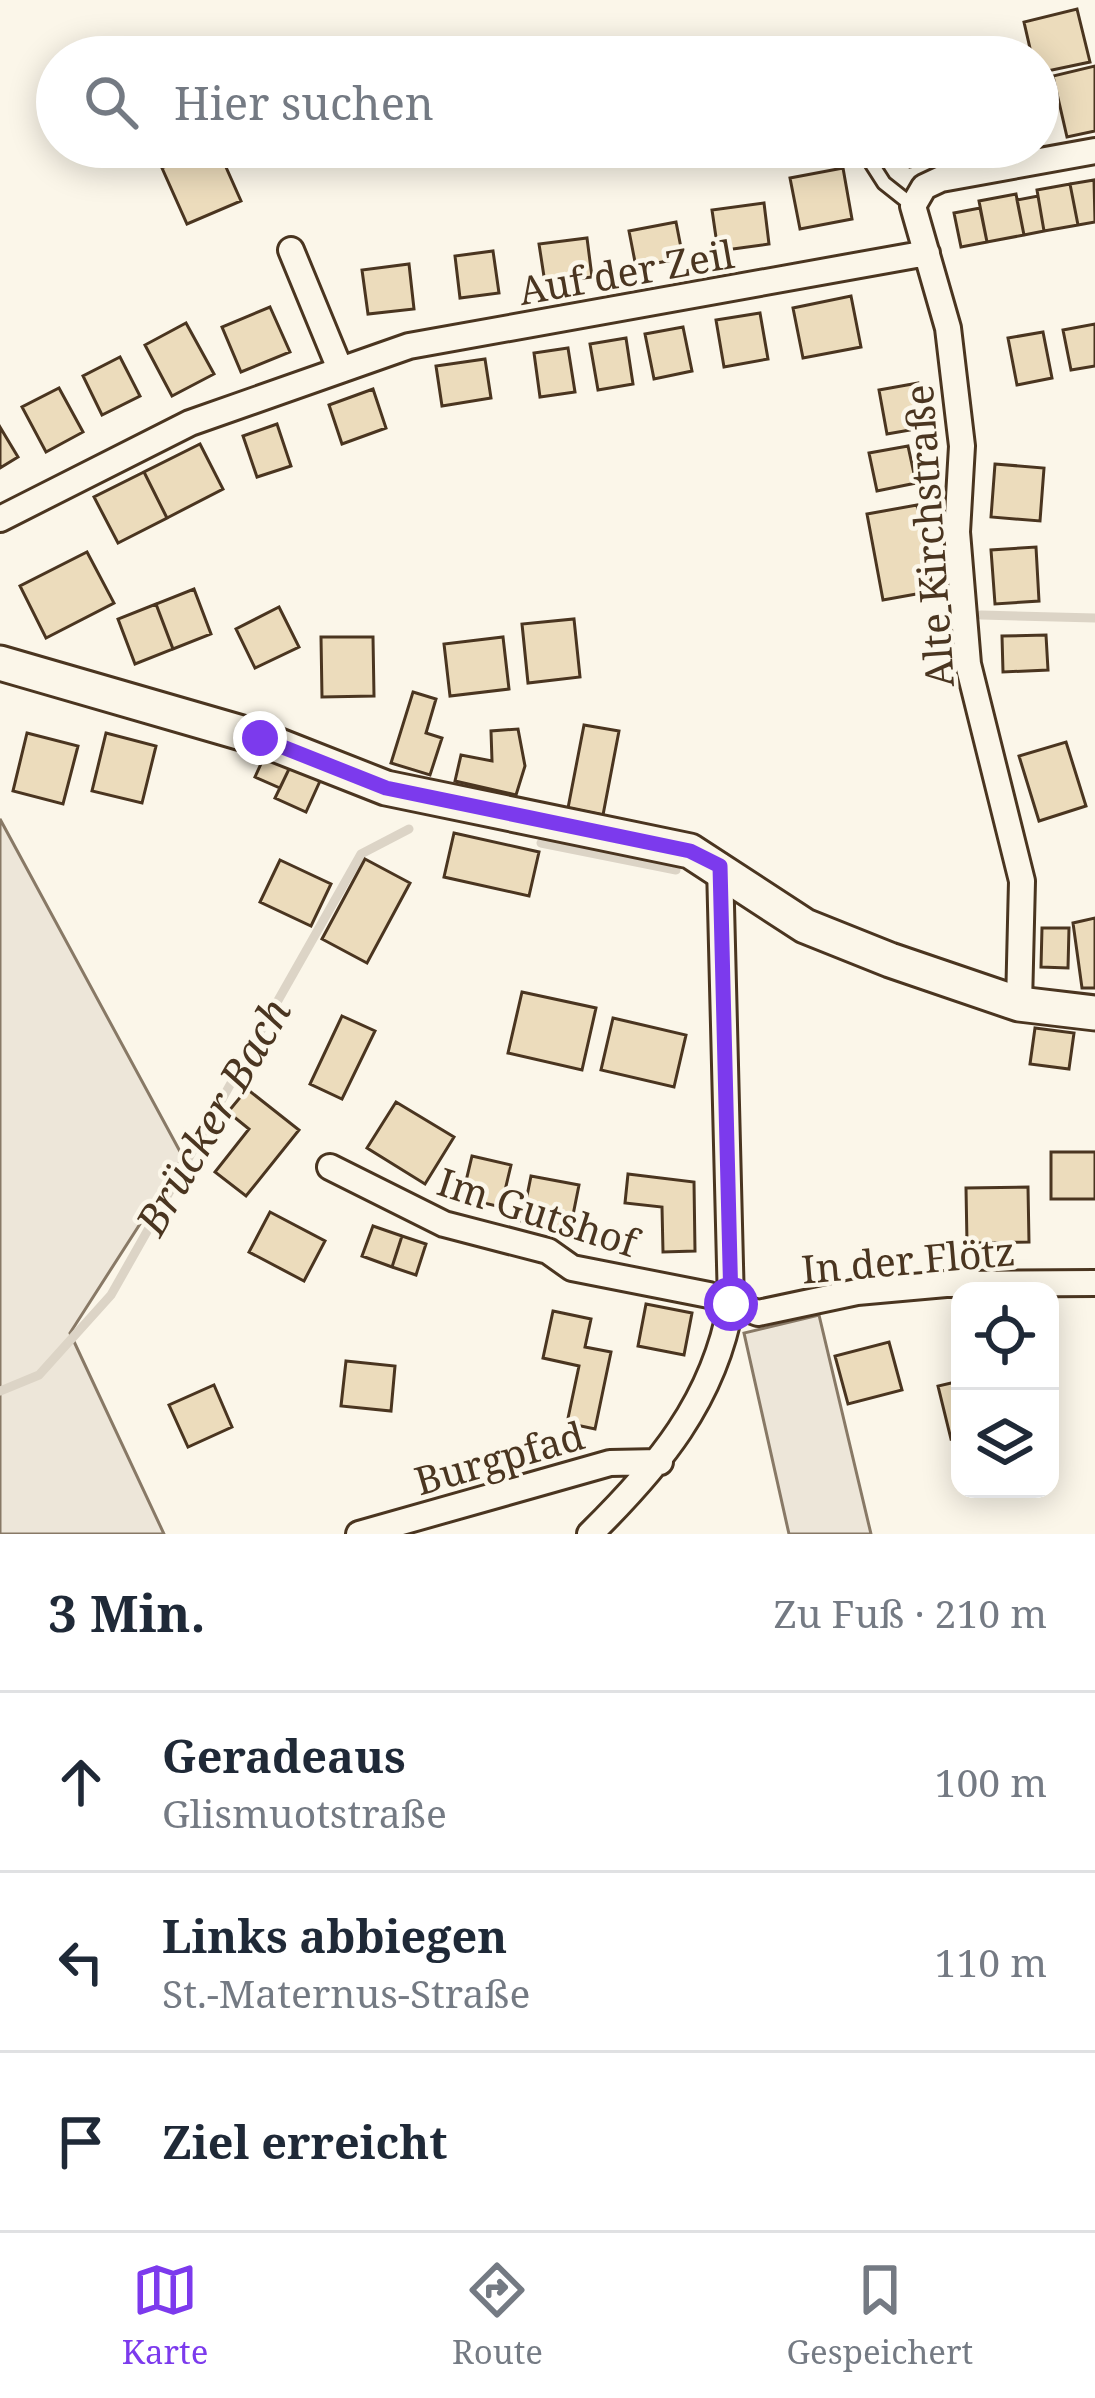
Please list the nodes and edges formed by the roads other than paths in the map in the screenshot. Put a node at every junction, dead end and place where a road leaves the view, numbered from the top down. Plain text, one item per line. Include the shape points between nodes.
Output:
1 (1095, 151) edge
2 (1059, 158) edge
3 (875, 168) edge
4 (1002, 168) edge
5 (913, 206) junction
6 (291, 250) dead end
7 (927, 253) junction
8 (340, 369) junction
9 (0, 519) edge
10 (0, 664) edge
11 (720, 866) junction
12 (1019, 1004) junction
13 (1095, 1013) edge
14 (330, 1167) dead end
15 (1095, 1283) edge
16 (731, 1304) junction
17 (660, 1462) junction
18 (359, 1534) edge
19 (590, 1534) edge

1 - 2 street
3 - 5 lane, Alte Kirchstraße
4 - 5 street via 941,179
5 - 7 street, Alte Kirchstraße
6 - 8 street
7 - 8 street, Auf der Zeil via 409,346
7 - 12 street, Alte Kirchstraße via 948,328 962,446 957,532 968,664 1022,881
8 - 9 street, Auf der Zeil via 190,423
10 - 11 street via 260,738 386,788 690,851
11 - 12 street via 805,926
11 - 16 street
12 - 13 street
14 - 16 street, Im Gutshof via 444,1224 548,1251 572,1268
15 - 16 street, In der Flötz via 946,1284 758,1313
16 - 17 street via 710,1381
17 - 18 street, Burgpfad via 610,1463
17 - 19 street

